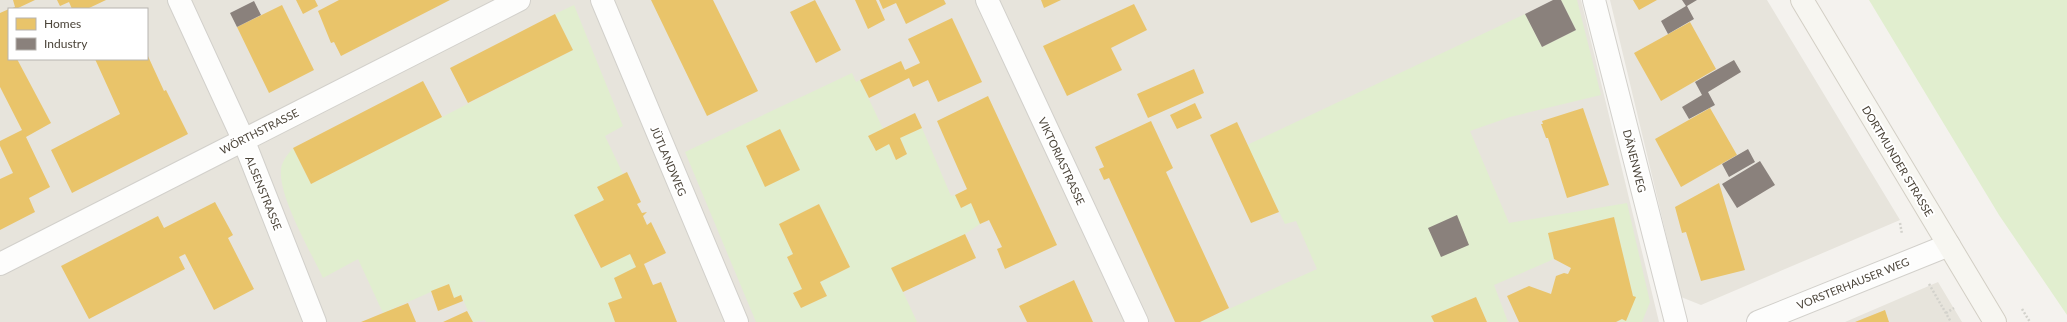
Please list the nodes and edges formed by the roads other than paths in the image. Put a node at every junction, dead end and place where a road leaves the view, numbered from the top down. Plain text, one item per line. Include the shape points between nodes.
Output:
1 (179, 0) edge
2 (519, 0) edge
3 (602, 0) edge
4 (987, 0) edge
5 (1594, 0) edge
6 (1802, 0) edge
7 (243, 139) junction
8 (1949, 245) junction
9 (0, 264) edge
10 (315, 322) edge
11 (737, 322) edge
12 (1137, 322) edge
13 (1676, 322) edge
14 (1758, 322) edge
15 (1995, 322) edge

1 - 7 street, ALSENSTRASSE
2 - 7 street, WÖRTHSTRASSE
3 - 11 street, JÜTLANDWEG
4 - 12 street, VIKTORIASTRASSE
5 - 13 street, DÄNENWEG
6 - 8 main road, DORTMUNDER STRASSE
7 - 9 street, WÖRTHSTRASSE
7 - 10 street, ALSENSTRASSE
8 - 14 street, VORSTERHAUSER WEG
8 - 15 main road, DORTMUNDER STRASSE

